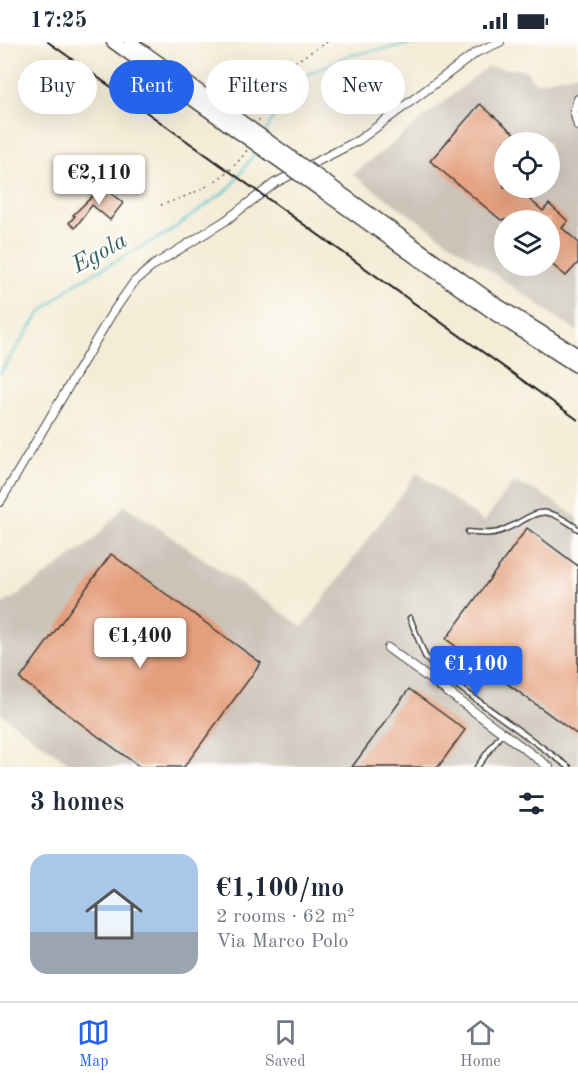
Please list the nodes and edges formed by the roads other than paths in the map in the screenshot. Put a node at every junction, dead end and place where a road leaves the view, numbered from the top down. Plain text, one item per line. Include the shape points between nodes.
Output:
1 (113, 42) edge
2 (130, 42) edge
3 (500, 42) edge
4 (578, 99) edge
5 (229, 119) junction
6 (578, 126) edge
7 (324, 187) junction
8 (578, 355) edge
9 (578, 367) edge
10 (0, 502) edge
11 (578, 529) edge
12 (468, 532) dead end
13 (410, 618) dead end
14 (388, 648) dead end
15 (502, 732) junction
16 (477, 767) edge
17 (549, 767) edge
18 (569, 767) edge

1 - 5 highway
2 - 5 highway
3 - 10 street via 477,52 359,140 275,183 134,282
4 - 6 street via 574,111
5 - 7 highway, bridge
7 - 8 highway
7 - 9 highway via 498,316
11 - 12 lane via 563,518 541,512 500,532
13 - 18 lane via 425,656 437,671
14 - 15 street
15 - 16 lane
15 - 17 street

